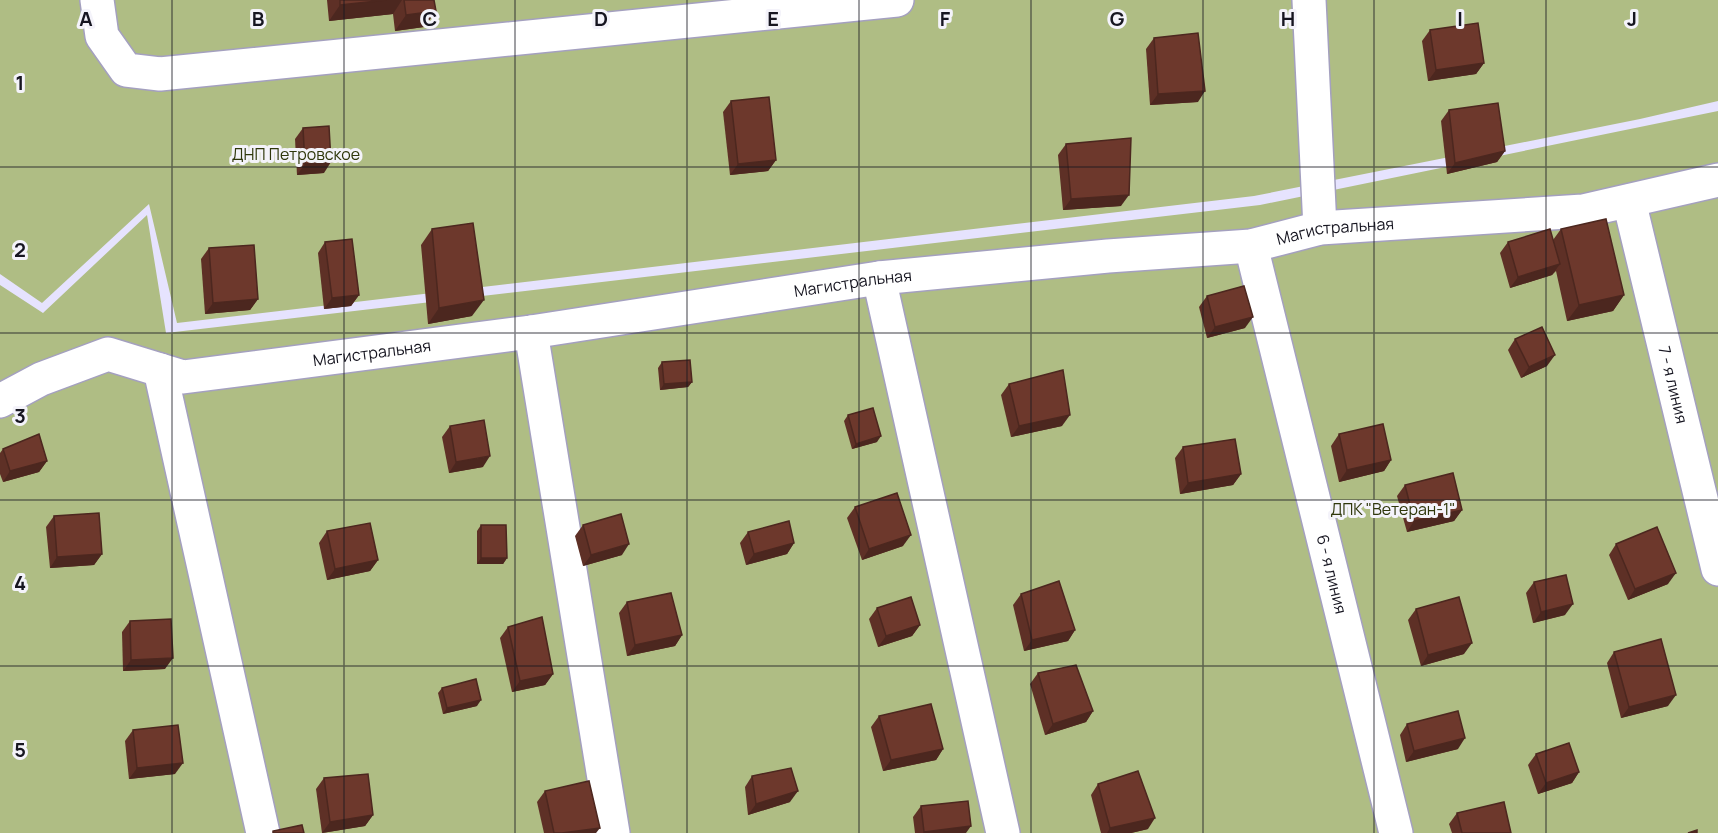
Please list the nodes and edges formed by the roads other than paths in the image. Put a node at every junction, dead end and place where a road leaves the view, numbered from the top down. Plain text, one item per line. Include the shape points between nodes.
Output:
1 (97, 0) edge
2 (897, 0) edge
3 (1309, 0) edge
4 (1718, 180) edge
5 (1629, 201) junction
6 (1320, 228) junction
7 (1251, 246) junction
8 (879, 278) junction
9 (531, 332) junction
10 (160, 369) junction
11 (0, 401) edge
12 (1718, 569) edge
13 (263, 833) edge
14 (613, 833) edge
15 (1003, 833) edge
16 (1396, 833) edge

1 - 2 street via 102,36 126,70 160,74
3 - 6 street
4 - 5 street, Магистральная
5 - 6 street, Магистральная via 1583,211
5 - 12 street, 7 - я линия
6 - 7 street, Магистральная
7 - 8 street, Магистральная
7 - 16 street, 6 - я линия
8 - 9 street, Магистральная
8 - 15 street
9 - 10 street, Магистральная via 183,377
9 - 14 street
10 - 11 street, Магистральная via 108,354
10 - 13 street

